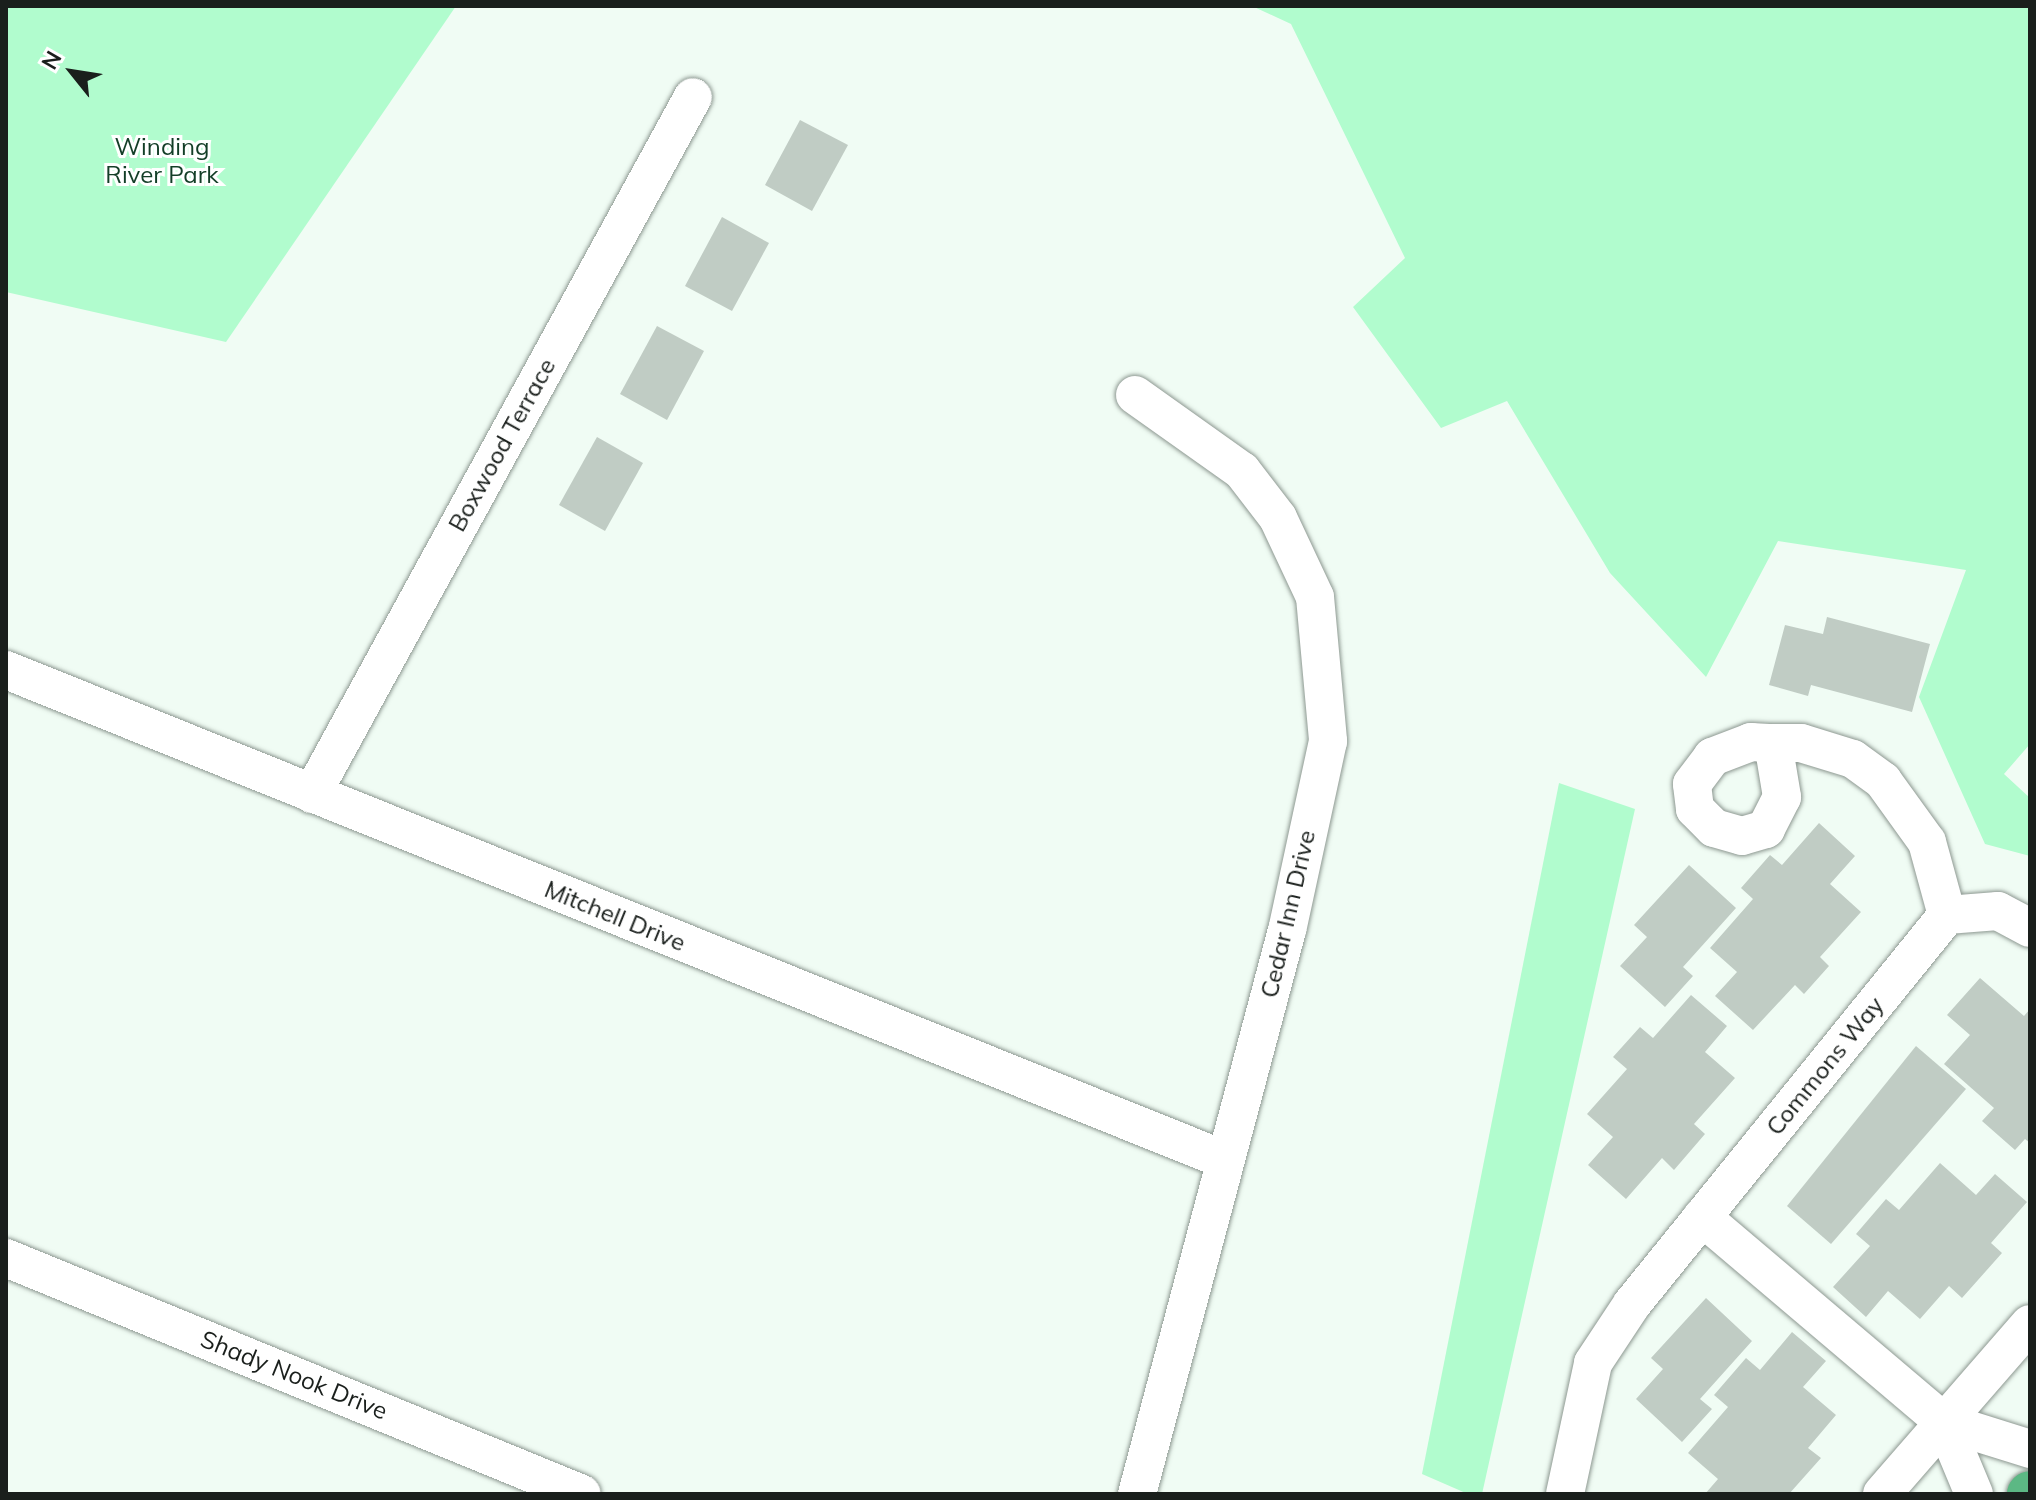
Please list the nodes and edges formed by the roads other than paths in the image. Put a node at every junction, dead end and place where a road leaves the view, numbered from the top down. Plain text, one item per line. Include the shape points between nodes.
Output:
1 (693, 97) dead end
2 (1135, 395) dead end
3 (6, 670) edge
4 (1773, 743) dead end
5 (312, 794) junction
6 (1947, 915) junction
7 (2030, 928) edge
8 (1225, 1160) junction
9 (1702, 1217) junction
10 (6, 1258) edge
11 (2030, 1324) edge
12 (1944, 1422) junction
13 (2030, 1449) edge
14 (582, 1494) edge
15 (1137, 1494) edge
16 (1565, 1494) edge
17 (1882, 1494) edge
18 (1974, 1494) edge

1 - 5 street, Boxwood Terrace
2 - 8 street, Cedar Inn Drive via 1242,471 1278,518 1315,597 1325,666 1328,741
3 - 5 street, Mitchell Drive
4 - 6 street via 1801,743 1853,759 1883,781 1927,842
5 - 8 street, Mitchell Drive
6 - 7 street via 1998,911
6 - 9 street, Commons Way
8 - 15 street, Cedar Inn Drive
9 - 12 street
9 - 16 street, Commons Way via 1593,1363
10 - 14 street, Shady Nook Drive
11 - 12 street
12 - 13 street
12 - 17 street
12 - 18 street

